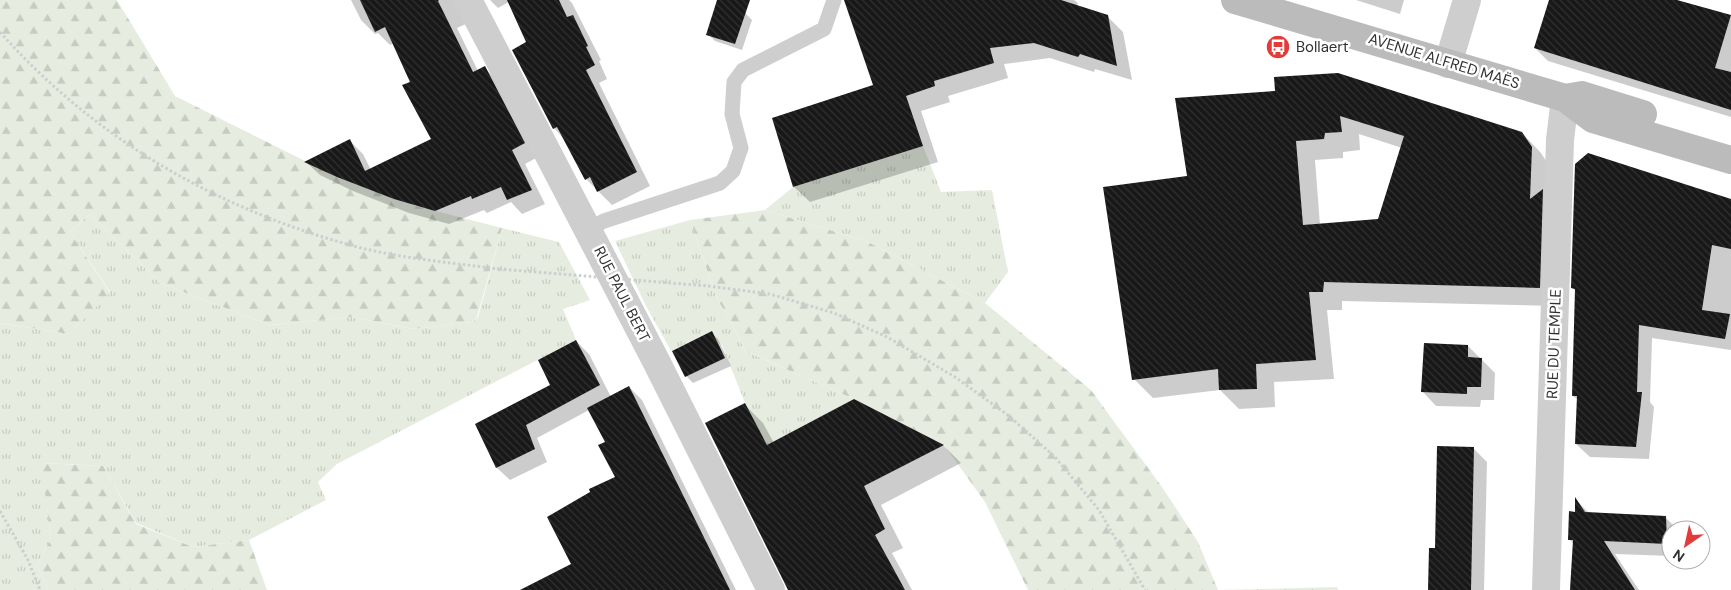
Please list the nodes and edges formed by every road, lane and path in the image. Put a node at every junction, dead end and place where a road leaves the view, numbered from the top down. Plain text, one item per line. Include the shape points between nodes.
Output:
1 (468, 0) edge
2 (834, 0) edge
3 (1235, 0) edge
4 (1467, 0) edge
5 (0, 32) edge
6 (1448, 64) junction
7 (1565, 98) junction
8 (1731, 142) edge
9 (1731, 160) edge
10 (588, 229) junction
11 (0, 511) edge
12 (40, 590) edge
13 (771, 590) edge
14 (1144, 590) edge
15 (1546, 590) edge

1 - 10 street, RUE PAUL BERT
2 - 10 lane via 824,29 742,70 734,82 732,114 741,148 733,171 720,183
3 - 6 main road, AVENUE ALFRED MAËS
4 - 6 street
5 - 14 path, bridge via 53,86 153,161 214,195 281,222 344,243 410,257 499,269 770,294 834,313 887,337 955,377 1009,416 1055,457 1099,510
6 - 7 main road, AVENUE ALFRED MAËS
7 - 8 main road, AVENUE ALFRED MAËS via 1582,95
7 - 9 main road, AVENUE ALFRED MAËS via 1593,119
7 - 15 street, RUE DU TEMPLE via 1560,140
10 - 13 street, RUE PAUL BERT
11 - 12 path via 28,560

